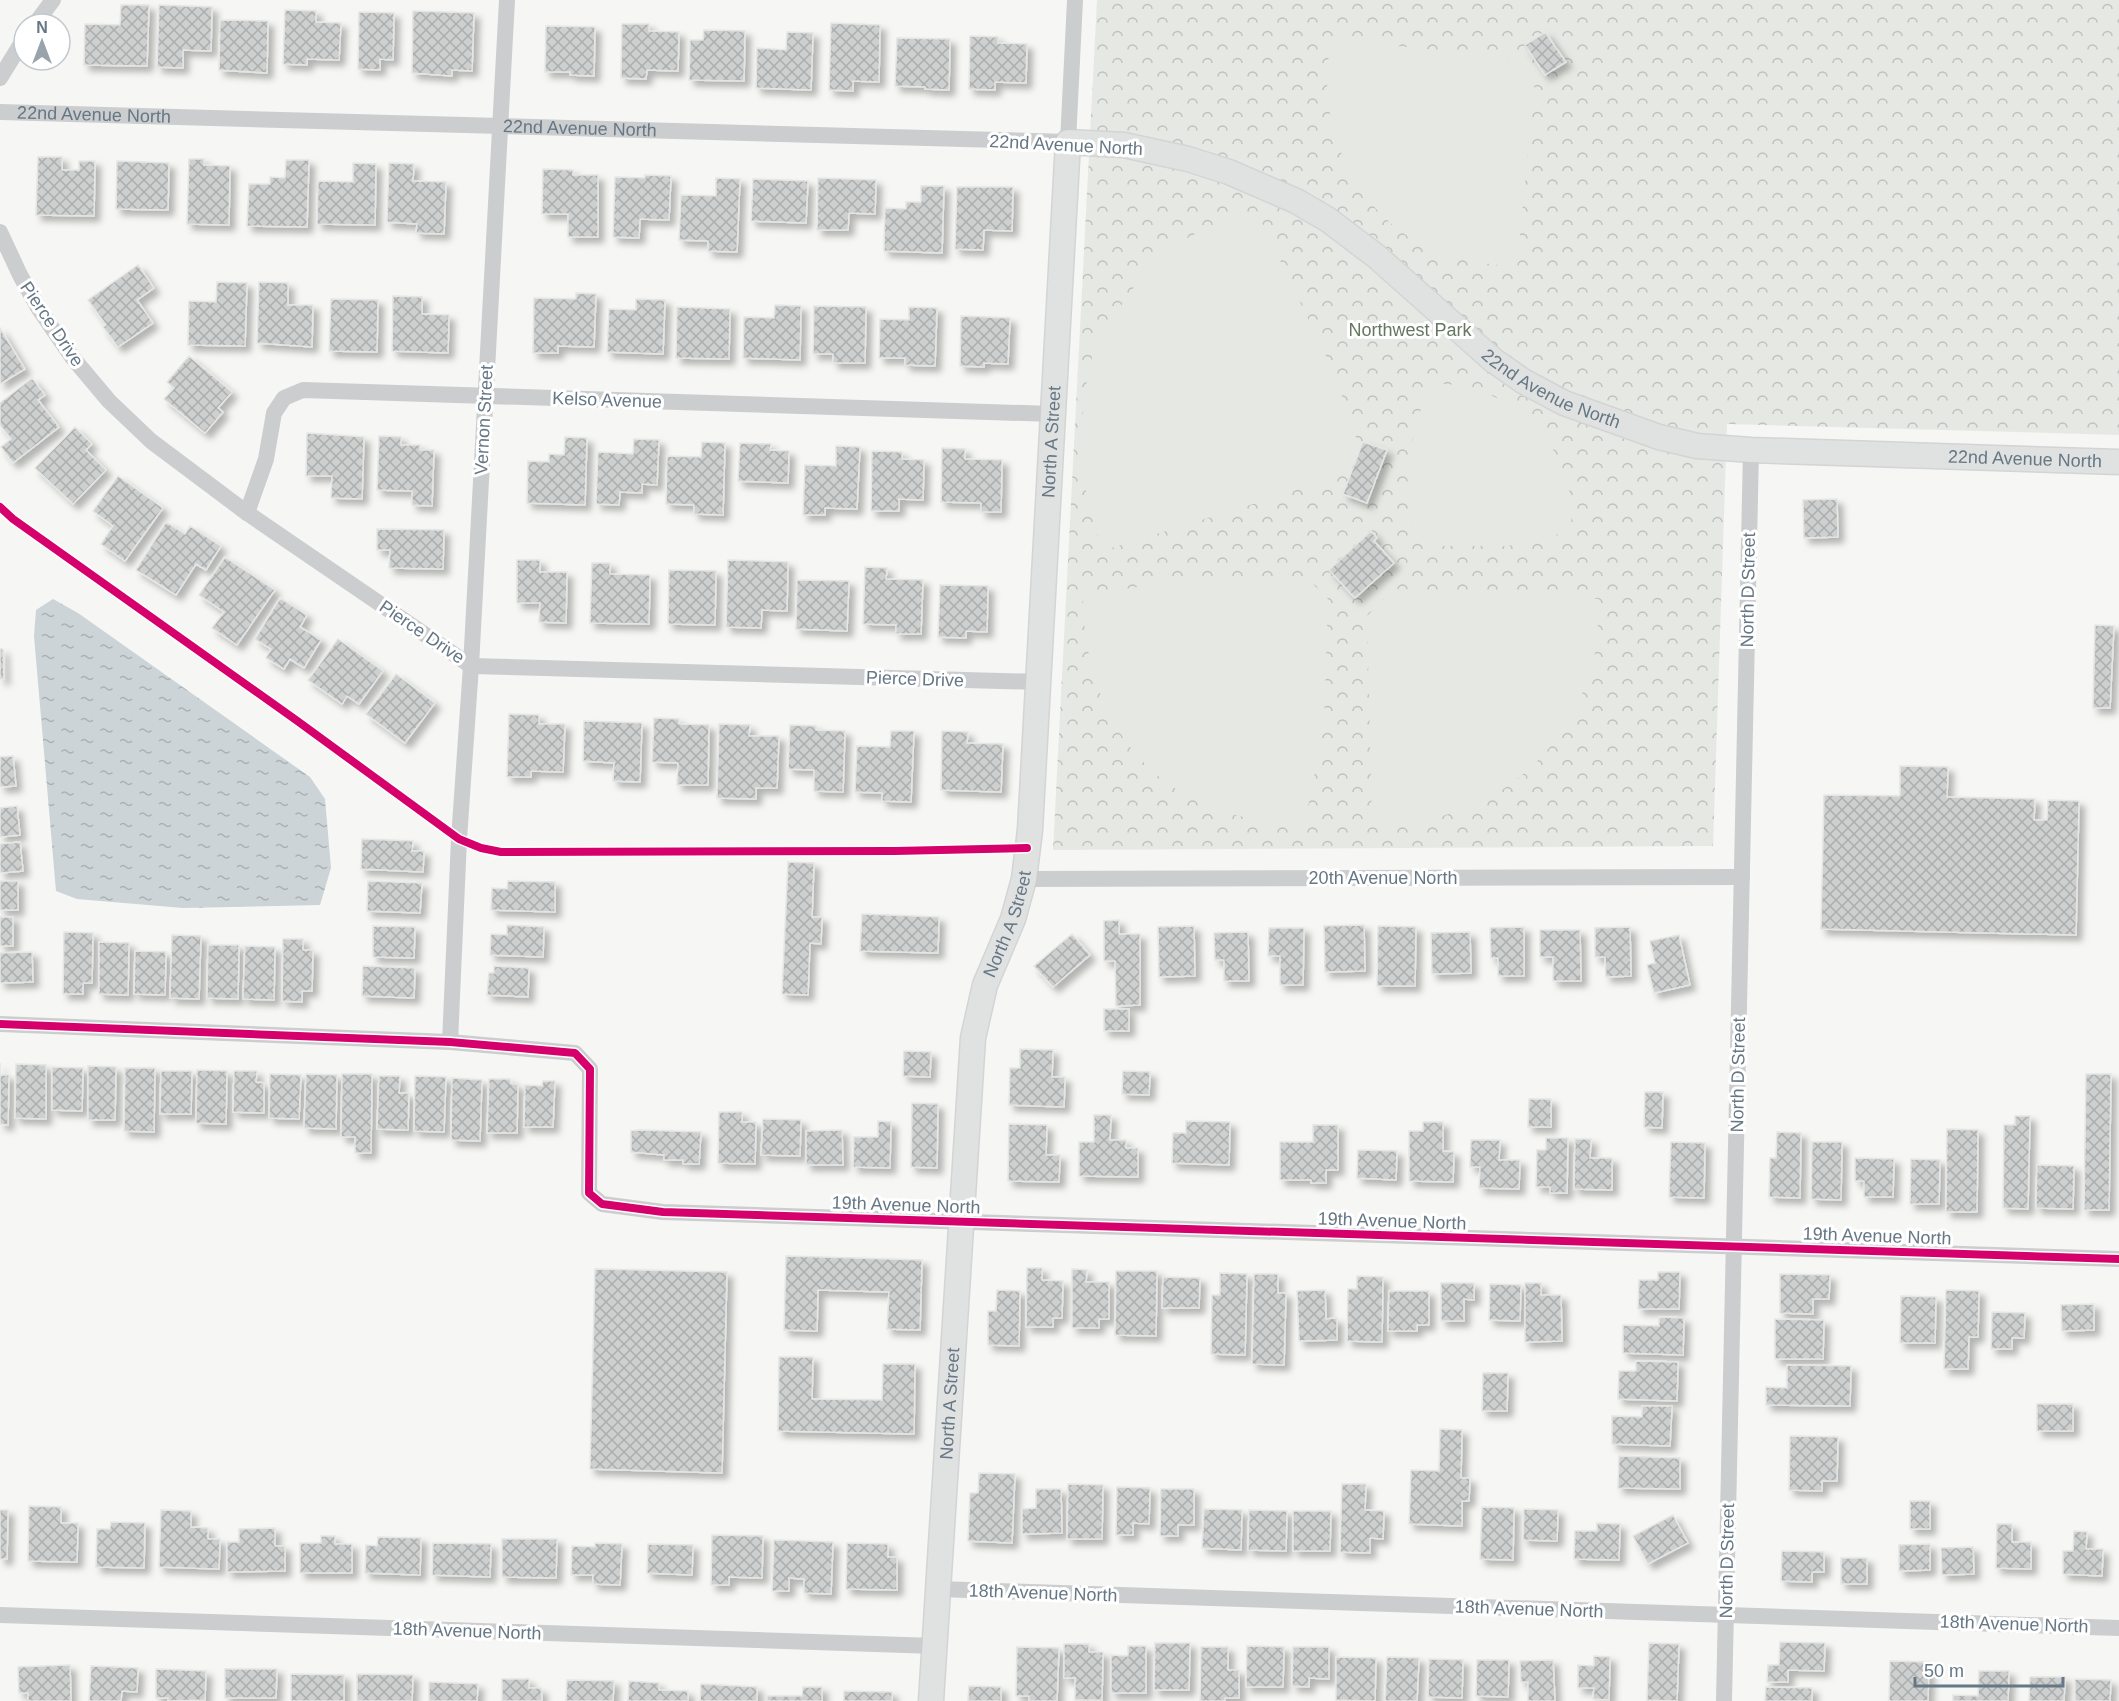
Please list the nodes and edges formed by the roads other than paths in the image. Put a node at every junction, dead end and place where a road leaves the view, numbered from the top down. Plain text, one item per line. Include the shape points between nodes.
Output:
1 (507, 0) edge
2 (1075, 0) edge
3 (12, 58) edge
4 (0, 78) edge
5 (0, 112) edge
6 (500, 126) junction
7 (1068, 142) junction
8 (0, 232) edge
9 (486, 396) junction
10 (1053, 414) junction
11 (1751, 450) junction
12 (2119, 462) edge
13 (247, 513) junction
14 (471, 666) junction
15 (1039, 682) junction
16 (1742, 877) junction
17 (1024, 879) junction
18 (0, 1024) edge
19 (450, 1042) junction
20 (962, 1222) junction
21 (1734, 1247) junction
22 (2119, 1259) edge
23 (938, 1589) junction
24 (0, 1615) edge
25 (1726, 1615) junction
26 (2119, 1628) edge
27 (935, 1646) junction
28 (931, 1701) edge
29 (1724, 1701) edge

1 - 6 street, Vernon Street
2 - 7 street, North A Street
3 - 4 street
5 - 6 street, 22nd Avenue North
6 - 7 street, 22nd Avenue North
6 - 9 street, Vernon Street
7 - 10 street, North A Street
7 - 11 street, 22nd Avenue North via 1124,145 1188,159 1230,172 1296,201 1376,256 1493,360 1523,381 1564,403 1659,437 1697,446
8 - 13 street, Pierce Drive via 39,309 109,401 151,441
9 - 10 street, Kelso Avenue
9 - 13 street, Kelso Avenue via 303,390 284,398 274,413 266,459
9 - 14 street, Vernon Street
10 - 15 street, North A Street
11 - 12 street, 22nd Avenue North
11 - 16 street, North D Street
13 - 14 street, Pierce Drive
14 - 15 street, Pierce Drive
14 - 19 street, Vernon Street
15 - 17 street, North A Street
16 - 17 street, 20th Avenue North
16 - 21 street, North D Street
17 - 20 street, North A Street via 1013,919 985,985 973,1038
18 - 19 street
19 - 20 street, 19th Avenue North via 575,1053 590,1070 589,1193 602,1204 663,1212
20 - 21 street, 19th Avenue North
20 - 23 street, North A Street
21 - 22 street, 19th Avenue North
21 - 25 street, North D Street
23 - 25 street, 18th Avenue North
23 - 27 street, North A Street
24 - 27 street, 18th Avenue North
25 - 26 street, 18th Avenue North
25 - 29 street, North D Street
27 - 28 street, North A Street

